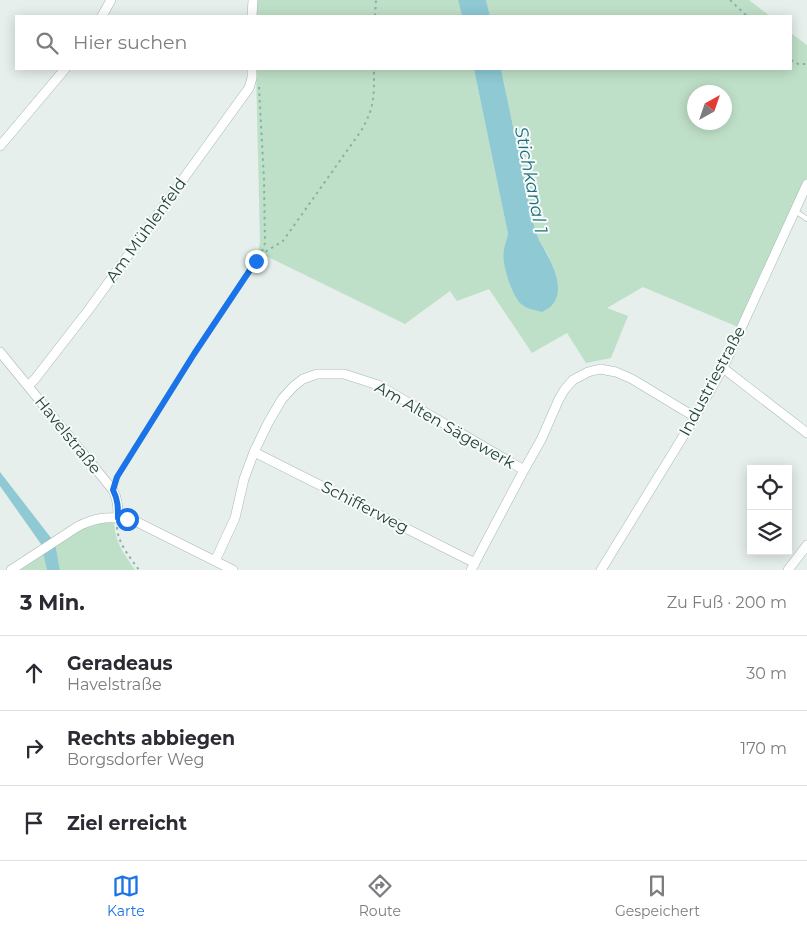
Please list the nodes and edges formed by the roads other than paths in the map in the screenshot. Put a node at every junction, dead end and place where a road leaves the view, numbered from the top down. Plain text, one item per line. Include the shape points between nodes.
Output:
1 (111, 0) edge
2 (252, 0) edge
3 (103, 15) edge
4 (252, 15) edge
5 (63, 70) edge
6 (252, 72) edge
7 (0, 146) edge
8 (807, 184) edge
9 (794, 211) junction
10 (807, 219) edge
11 (256, 261) road end
12 (0, 352) edge
13 (723, 368) junction
14 (28, 386) junction
15 (695, 417) junction
16 (807, 432) edge
17 (254, 452) junction
18 (524, 470) junction
19 (113, 490) junction
20 (120, 521) junction
21 (807, 545) edge
22 (215, 561) junction
23 (473, 566) edge
24 (11, 570) edge
25 (233, 570) edge
26 (601, 570) edge
27 (788, 570) edge

1 - 3 street
2 - 4 street
5 - 7 street
6 - 14 street, Am Mühlenfeld via 249,88 90,308
8 - 9 street, Industriestraße
9 - 10 lane
9 - 13 street, Industriestraße
11 - 19 lane via 173,387 117,477
12 - 14 street, Havelstraße
13 - 15 street, Industriestraße
13 - 16 street
14 - 19 street, Havelstraße
15 - 18 street via 616,372 600,369 588,372 573,380 558,399
15 - 26 street, Industriestraße
17 - 18 street, Am Alten Sägewerk via 282,399 294,386 317,374 344,374 378,385
17 - 22 street, Am Alten Sägewerk via 235,518
17 - 23 street, Schifferweg
18 - 23 street
19 - 20 street, Havelstraße
20 - 22 street via 135,521
20 - 24 street via 102,518 87,522
21 - 27 street
22 - 25 street

